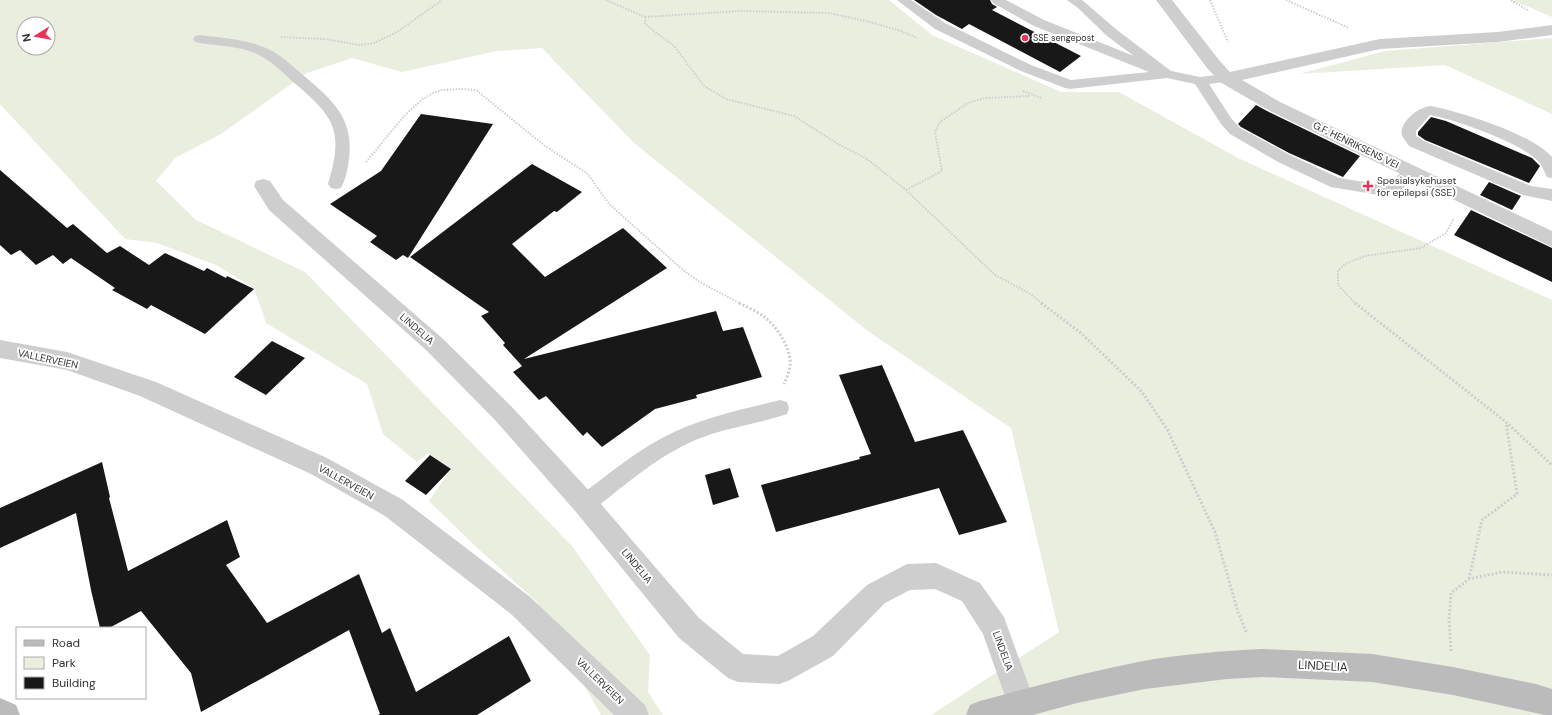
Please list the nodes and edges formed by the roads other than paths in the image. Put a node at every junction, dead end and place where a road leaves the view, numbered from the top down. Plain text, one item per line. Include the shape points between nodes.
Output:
1 (903, 0) edge
2 (997, 0) edge
3 (1074, 0) edge
4 (1164, 0) edge
5 (1552, 30) edge
6 (200, 39) dead end
7 (1168, 74) junction
8 (1226, 78) junction
9 (1200, 81) junction
10 (1412, 173) junction
11 (1552, 173) edge
12 (336, 184) road end
13 (263, 186) dead end
14 (1552, 195) edge
15 (1552, 240) edge
16 (0, 349) edge
17 (780, 408) road end
18 (585, 504) junction
19 (1021, 702) junction
20 (1552, 703) edge
21 (0, 712) edge
22 (6, 715) edge
23 (635, 715) edge
24 (980, 715) edge

1 - 7 lane via 940,26 1026,68 1070,85
2 - 7 lane via 1039,23
3 - 7 lane via 1112,33
4 - 8 street, G.F. HENRIKSENS VEI
5 - 8 street via 1498,37 1380,44
6 - 12 lane via 259,49 271,55 326,103 340,123 343,142 341,167
7 - 9 lane
8 - 9 lane
8 - 10 street, G.F. HENRIKSENS VEI via 1274,106
9 - 10 lane via 1235,131 1283,158 1336,183 1385,191
10 - 15 street, G.F. HENRIKSENS VEI
11 - 14 lane via 1549,163 1532,148 1438,112 1423,112 1407,132 1419,145 1528,190
13 - 18 street, LINDELIA via 284,213 434,344 503,414
16 - 23 street, VALLERVEIEN via 67,361 148,389 319,466 394,508 520,605
17 - 18 lane via 704,428 681,437 656,451
18 - 19 street, LINDELIA via 689,628 738,668 780,670 823,646 876,594 907,578 936,576 971,592 994,627
19 - 20 main road, LINDELIA via 1146,675 1262,663 1372,668 1453,681
19 - 24 main road, LINDELIA
21 - 22 main road

